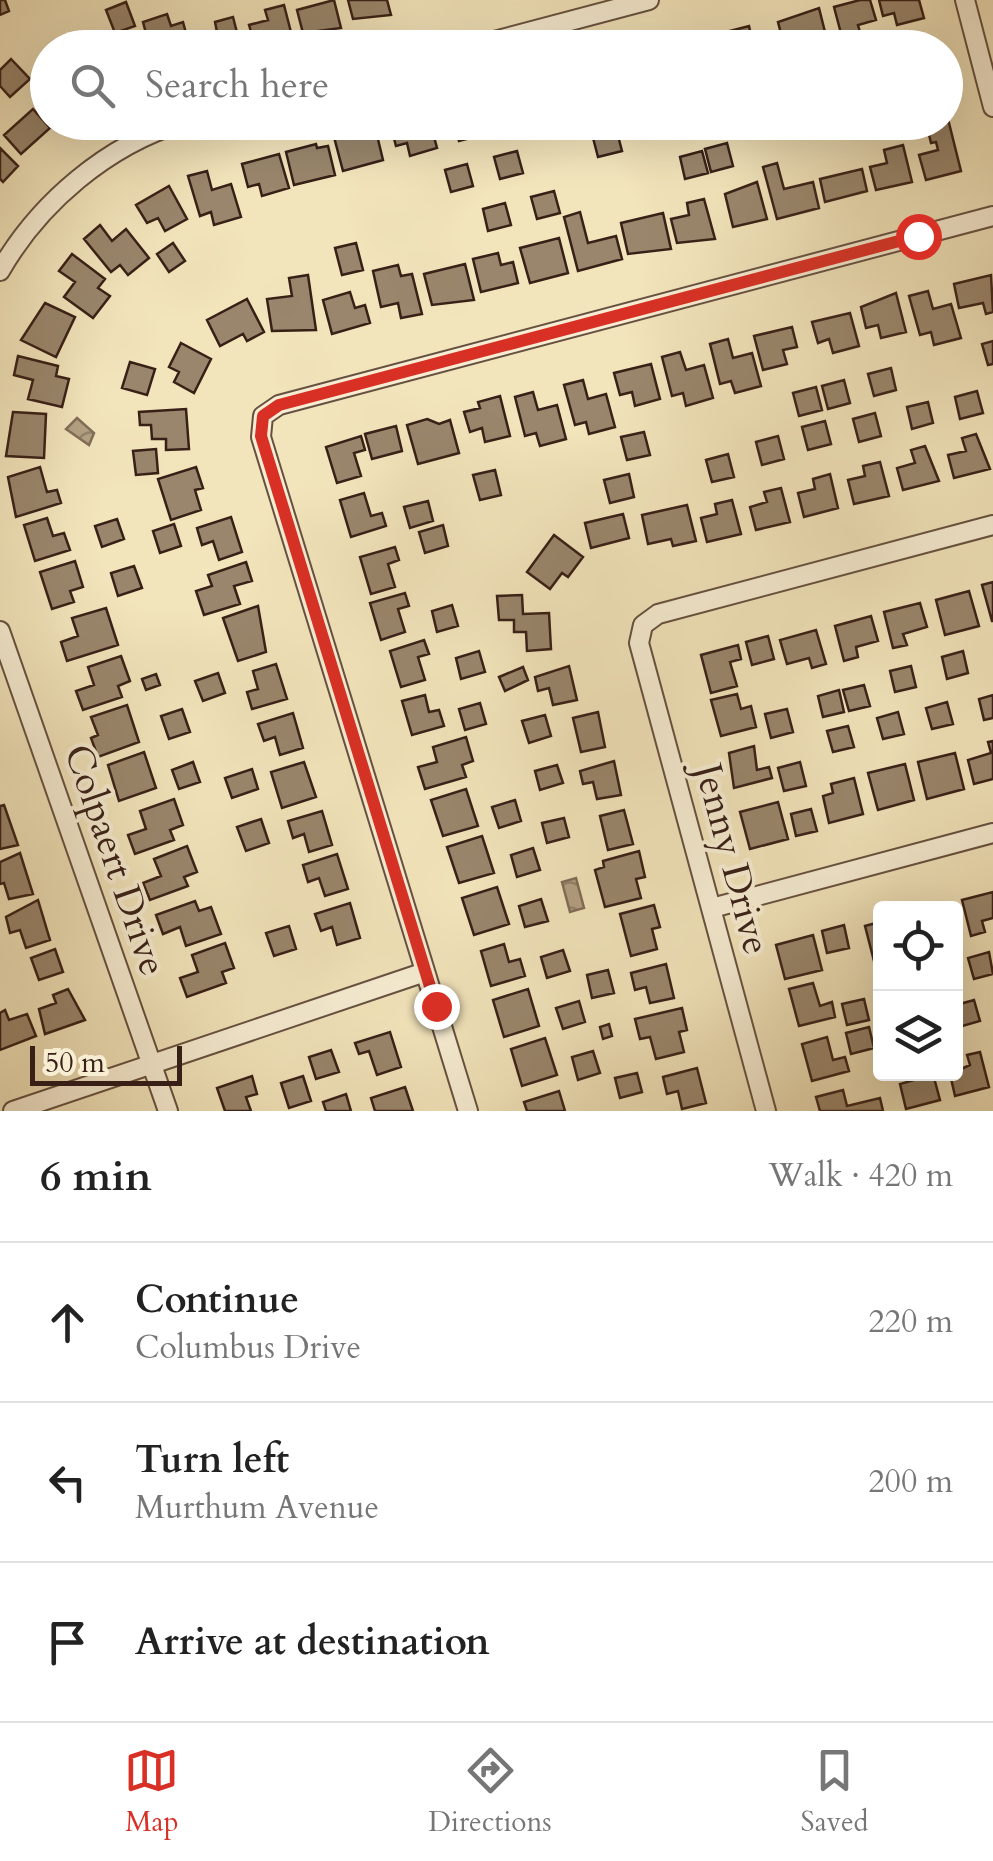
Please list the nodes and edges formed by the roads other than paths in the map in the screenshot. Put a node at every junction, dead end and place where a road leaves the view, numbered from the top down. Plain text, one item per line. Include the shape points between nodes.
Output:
1 (649, 0) edge
2 (965, 0) edge
3 (536, 30) edge
4 (993, 106) edge
5 (137, 140) edge
6 (993, 216) edge
7 (0, 272) edge
8 (993, 525) edge
9 (0, 632) edge
10 (993, 833) edge
11 (712, 908) junction
12 (425, 972) junction
13 (151, 1062) junction
14 (13, 1111) edge
15 (168, 1111) edge
16 (468, 1111) edge
17 (766, 1111) edge

1 - 3 street
2 - 4 street
5 - 7 street via 58,197
6 - 12 street via 279,405 263,416 261,436
8 - 11 street, Jenny Drive via 658,614 643,624 640,643
9 - 13 street, Colpaert Drive
10 - 11 street
11 - 17 street, Jenny Drive
12 - 13 street
12 - 16 street
13 - 14 street
13 - 15 street, Colpaert Drive

